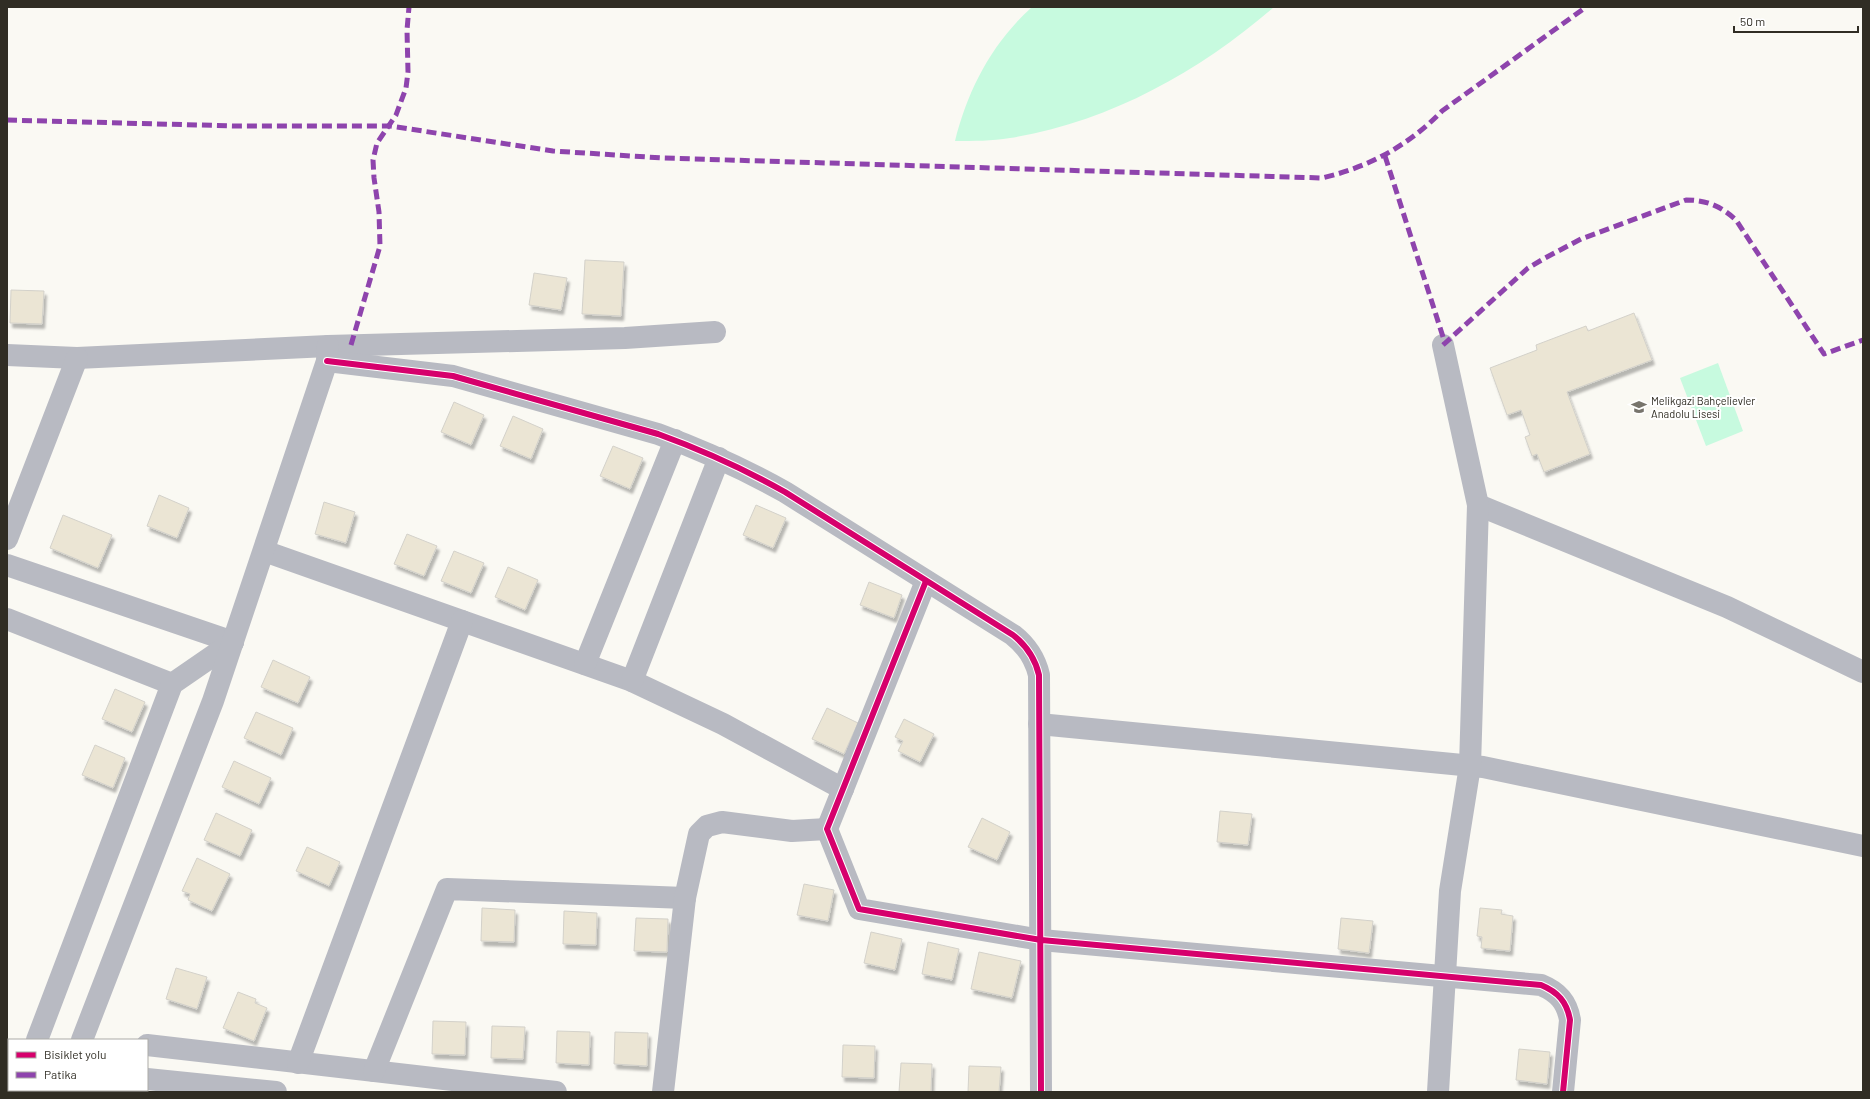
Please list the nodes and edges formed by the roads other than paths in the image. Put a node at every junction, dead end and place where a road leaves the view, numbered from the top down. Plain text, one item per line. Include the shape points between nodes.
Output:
1 (715, 332) dead end
2 (1443, 345) dead end
3 (328, 353) junction
4 (7, 355) edge
5 (77, 358) junction
6 (675, 440) junction
7 (719, 458) junction
8 (1478, 505) junction
9 (7, 539) edge
10 (264, 551) junction
11 (7, 565) edge
12 (926, 581) junction
13 (7, 619) edge
14 (462, 621) junction
15 (233, 642) junction
16 (585, 664) junction
17 (1863, 672) edge
18 (632, 681) junction
19 (172, 684) junction
20 (1039, 724) junction
21 (1470, 766) junction
22 (843, 789) junction
23 (827, 829) junction
24 (1863, 846) edge
25 (685, 898) junction
26 (1041, 940) junction
27 (1445, 976) junction
28 (37, 1039) edge
29 (86, 1039) edge
30 (148, 1046) edge
31 (298, 1063) junction
32 (374, 1071) junction
33 (148, 1079) edge
34 (276, 1092) edge
35 (556, 1092) edge
36 (663, 1092) edge
37 (1041, 1092) edge
38 (1438, 1092) edge
39 (1563, 1092) edge

1 - 3 street
2 - 8 street
3 - 5 street
3 - 6 street via 453,376
3 - 10 street
4 - 5 street
5 - 9 street
6 - 7 street
6 - 16 street
7 - 12 street via 785,492
7 - 18 street
8 - 17 street via 1727,607
8 - 21 street
10 - 14 street
10 - 15 street
11 - 15 street
12 - 20 street via 1013,635 1029,651 1039,675
12 - 22 street
13 - 19 street
14 - 16 street
14 - 31 street
15 - 19 street
15 - 29 street
16 - 18 street
18 - 22 street via 723,724
19 - 28 street
20 - 21 street
20 - 26 street
21 - 24 street
21 - 27 street via 1450,891
22 - 23 street
23 - 25 street via 792,831 722,822 707,826 697,839
23 - 26 street via 859,909
25 - 32 street via 447,889
25 - 36 street
26 - 27 street
26 - 37 street
27 - 38 street
27 - 39 street via 1541,986 1557,994 1566,1007 1570,1020
30 - 31 street
31 - 32 street
32 - 35 street
33 - 34 street

